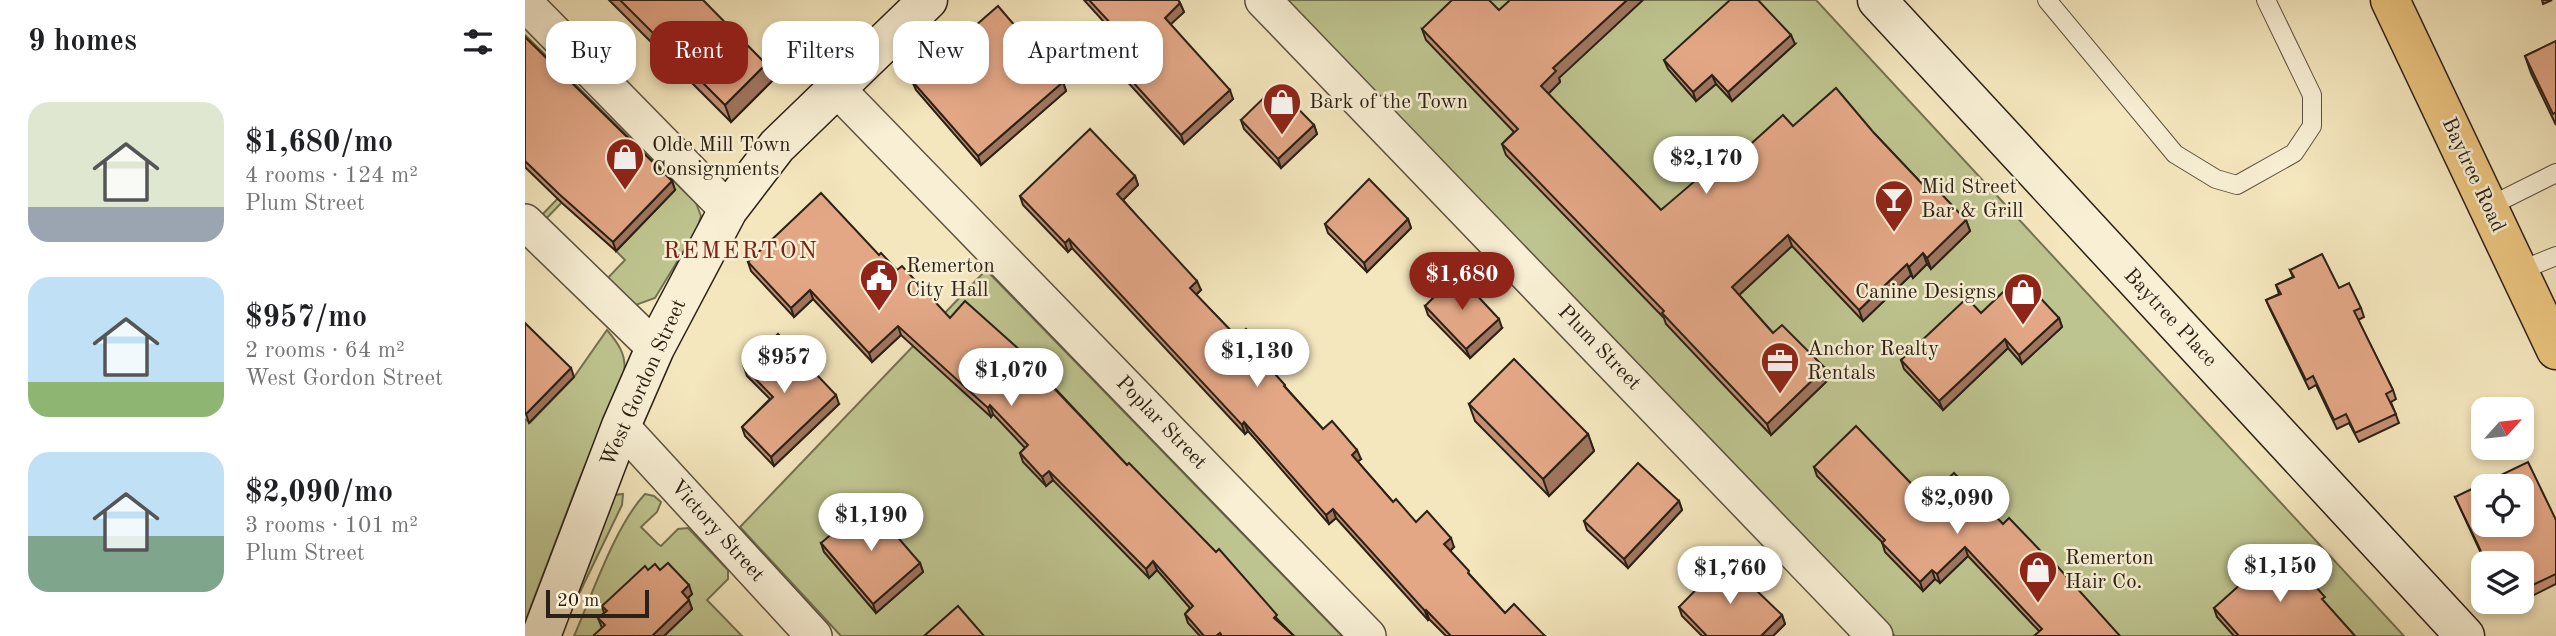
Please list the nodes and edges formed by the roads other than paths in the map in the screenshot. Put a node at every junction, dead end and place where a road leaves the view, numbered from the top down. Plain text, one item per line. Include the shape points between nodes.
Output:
1 (929, 0) edge
2 (1263, 0) edge
3 (1877, 0) edge
4 (2047, 0) edge
5 (2266, 0) edge
6 (2391, 0) edge
7 (525, 3) edge
8 (837, 89) junction
9 (2556, 173) edge
10 (2488, 207) junction
11 (728, 210) junction
12 (525, 222) edge
13 (2556, 256) edge
14 (2519, 271) junction
15 (2546, 301) edge
16 (655, 348) junction
17 (2556, 350) edge
18 (621, 426) junction
19 (541, 636) edge
20 (814, 636) edge
21 (1368, 636) edge
22 (1875, 636) edge
23 (2465, 636) edge

1 - 8 street, West Gordon Street
2 - 22 street, Plum Street
3 - 23 street, Baytree Place
4 - 5 lane via 2175,154 2216,179 2237,185 2294,153 2312,126 2312,95
6 - 10 main road, Baytree Road
7 - 11 street
8 - 11 street, West Gordon Street via 777,146
8 - 21 street, Poplar Street
9 - 10 lane
10 - 14 main road, Baytree Road
11 - 16 street, West Gordon Street
12 - 16 street
13 - 14 lane
14 - 15 main road, Baytree Road
15 - 17 main road, Baytree Road
16 - 18 street, West Gordon Street
18 - 19 street, West Gordon Street
18 - 20 street, Victory Street

